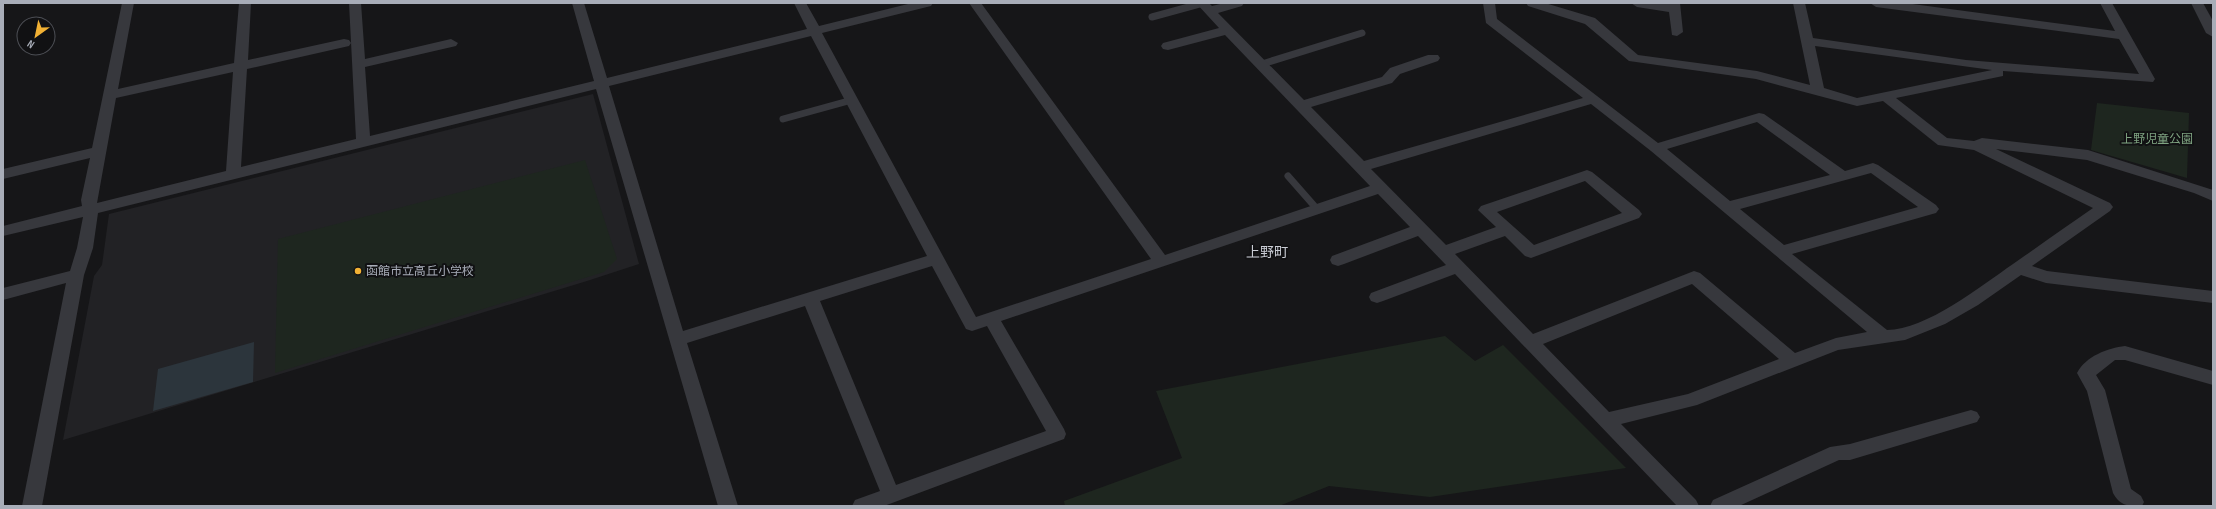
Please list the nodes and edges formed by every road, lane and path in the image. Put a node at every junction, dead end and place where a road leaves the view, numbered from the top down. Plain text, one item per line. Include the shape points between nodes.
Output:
1 (128, 3) edge
2 (245, 3) edge
3 (355, 3) edge
4 (578, 3) edge
5 (800, 3) edge
6 (927, 3) edge
7 (975, 3) edge
8 (1238, 3) edge
9 (1489, 3) edge
10 (1532, 3) edge
11 (1637, 3) edge
12 (1799, 3) edge
13 (1876, 3) edge
14 (2106, 3) edge
15 (2196, 3) edge
16 (1205, 6) edge
17 (1674, 6) edge
18 (1152, 17) dead end
19 (1228, 30) junction
20 (815, 31) junction
21 (1677, 32) dead end
22 (1362, 33) dead end
23 (2213, 33) edge
24 (2125, 36) junction
25 (1808, 41) junction
26 (344, 43) dead end
27 (451, 43) dead end
28 (1168, 46) dead end
29 (1433, 58) dead end
30 (358, 64) junction
31 (1262, 64) junction
32 (240, 66) junction
33 (2014, 69) junction
34 (602, 83) junction
35 (1818, 91) junction
36 (111, 95) junction
37 (1885, 96) junction
38 (1594, 99) junction
39 (852, 100) junction
40 (1301, 105) junction
41 (783, 119) dead end
42 (363, 142) junction
43 (1977, 146) junction
44 (1656, 148) junction
45 (99, 151) junction
46 (1361, 167) junction
47 (3, 174) edge
48 (233, 174) junction
49 (1288, 176) dead end
50 (1842, 176) junction
51 (1381, 188) junction
52 (2213, 196) edge
53 (1728, 207) junction
54 (92, 209) junction
55 (1317, 209) junction
56 (1421, 229) junction
57 (1507, 230) junction
58 (3, 231) edge
59 (1781, 251) junction
60 (1444, 252) junction
61 (937, 259) junction
62 (1338, 260) dead end
63 (1161, 261) junction
64 (1458, 267) junction
65 (2019, 268) junction
66 (76, 275) junction
67 (3, 294) edge
68 (2213, 297) edge
69 (810, 298) junction
70 (1377, 298) dead end
71 (991, 318) junction
72 (1883, 336) junction
73 (678, 339) junction
74 (1529, 341) junction
75 (1792, 360) junction
76 (2213, 378) edge
77 (1971, 418) dead end
78 (1606, 420) junction
79 (891, 495) junction
80 (2134, 505) edge
81 (32, 506) edge
82 (728, 506) edge
83 (862, 506) edge
84 (1689, 506) edge
85 (1720, 506) edge

1 - 36 street
2 - 32 street
3 - 30 street
4 - 34 street
5 - 20 street
6 - 20 street
7 - 63 street
8 - 16 street
9 - 38 street via 1491,20
10 - 35 street via 1590,21 1634,58 1757,75
11 - 17 street
12 - 25 street
13 - 24 street
14 - 24 street
15 - 23 street
16 - 18 lane
16 - 19 street
17 - 21 street
19 - 28 street
19 - 31 street
20 - 34 street
20 - 39 street
22 - 31 lane
24 - 33 street via 2148,79
25 - 33 street
25 - 35 street
26 - 32 street
27 - 30 street
29 - 40 street via 1395,71 1387,80
30 - 42 street
31 - 40 street
32 - 36 street
32 - 48 street
33 - 37 street
34 - 42 street
34 - 73 street
35 - 37 street via 1857,102
36 - 45 street
37 - 43 street via 1943,142
38 - 44 street
38 - 46 street
39 - 41 lane
39 - 61 street
40 - 46 street
42 - 48 street
43 - 52 street via 1982,144 2088,155 2199,189
43 - 65 street via 2106,207
44 - 50 street via 1759,117
44 - 53 street
45 - 47 street
45 - 54 street via 89,200
46 - 51 street
48 - 54 street
49 - 55 lane
50 - 53 street
50 - 59 street via 1873,168 1931,209
51 - 55 street
51 - 56 street
53 - 59 street
54 - 58 street
54 - 66 street via 83,261
55 - 63 street
56 - 60 street
56 - 62 street
57 - 57 street via 1486,210 1587,175 1634,214 1531,252
57 - 60 street
59 - 72 street
60 - 64 street
61 - 69 street
61 - 71 street via 972,325
63 - 71 street
64 - 70 street
64 - 74 street
65 - 68 street via 2046,277
65 - 72 street via 1972,301 1939,320 1899,336
66 - 67 street
66 - 81 street
69 - 73 street
69 - 79 street
71 - 79 street via 1057,434
72 - 75 street via 1836,344
73 - 82 street
74 - 75 street via 1548,336 1694,277
74 - 78 street
75 - 78 street via 1691,400
76 - 80 street via 2125,352 2111,354 2086,373 2096,390 2123,493
77 - 85 street via 1850,452 1837,452
78 - 84 street
79 - 83 street

